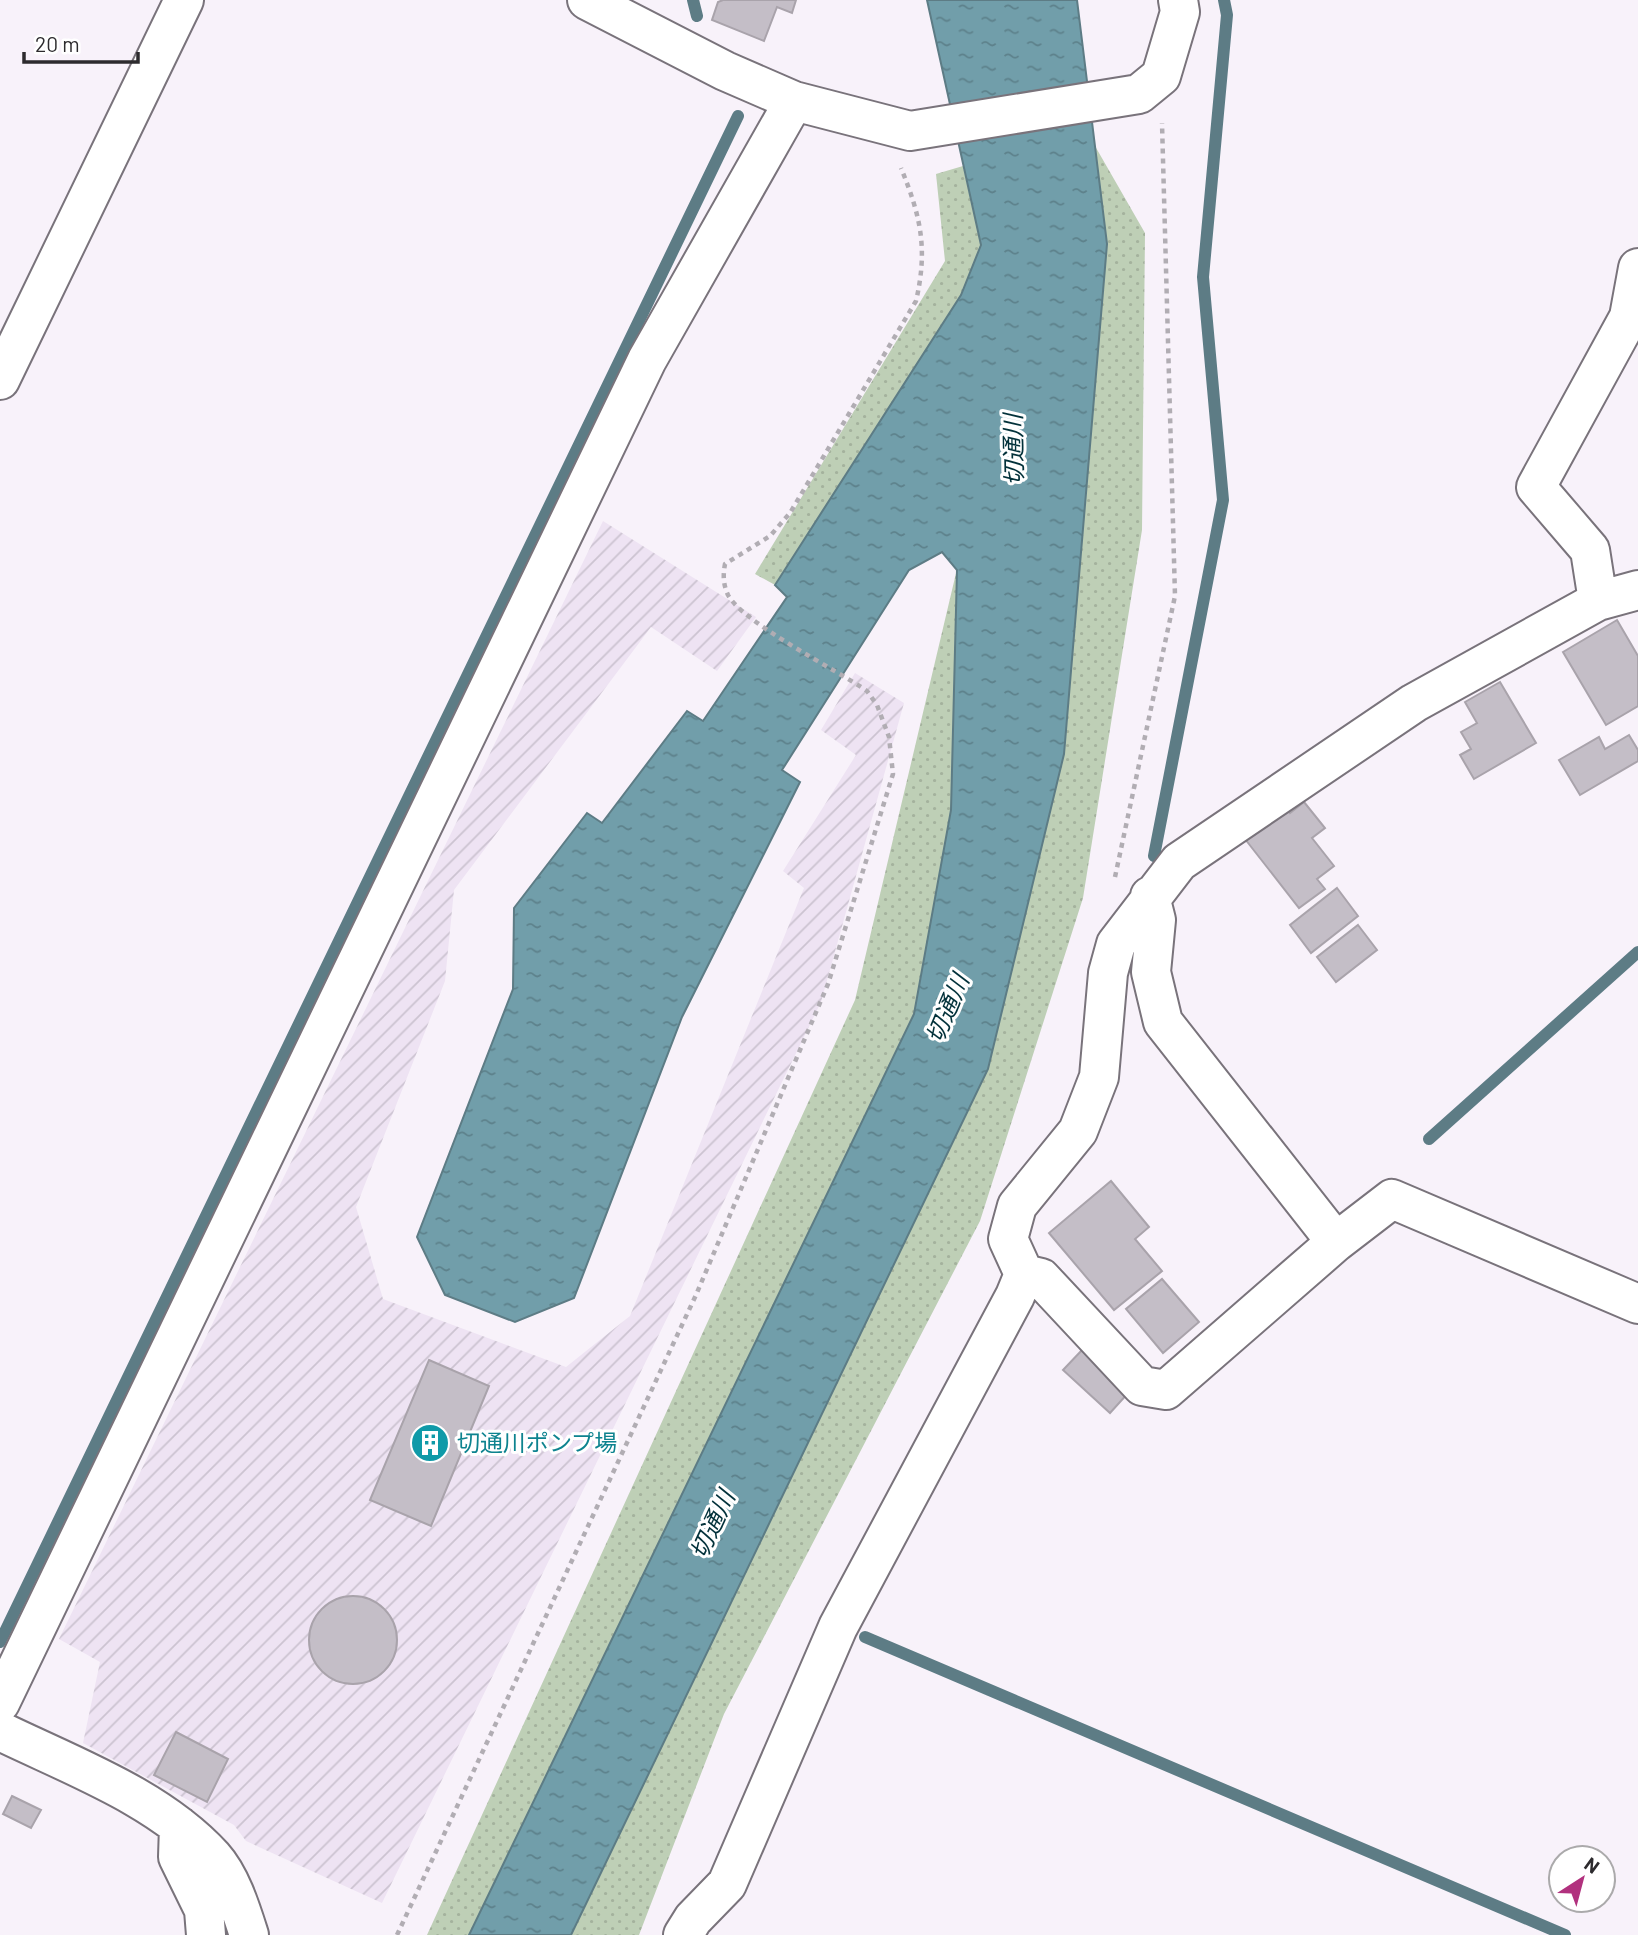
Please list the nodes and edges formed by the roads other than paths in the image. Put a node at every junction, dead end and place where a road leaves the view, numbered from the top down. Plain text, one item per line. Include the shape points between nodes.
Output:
1 (184, 0) edge
2 (587, 0) edge
3 (1178, 0) edge
4 (794, 101) junction
5 (1638, 268) edge
6 (0, 380) edge
7 (1638, 590) edge
8 (1598, 601) junction
9 (1150, 896) junction
10 (1336, 1242) junction
11 (1024, 1274) junction
12 (1638, 1304) edge
13 (0, 1703) edge
14 (0, 1731) edge
15 (179, 1826) junction
16 (206, 1935) edge
17 (249, 1935) edge
18 (683, 1935) edge

1 - 6 street
2 - 4 street
3 - 4 street via 1180,12 1150,85 897,128
4 - 13 street via 648,360
5 - 8 street via 1629,317 1536,487 1590,550
7 - 8 street
8 - 9 street via 1414,704 1179,862
9 - 10 street via 1156,920 1151,972 1163,1022
9 - 11 street via 1116,944 1108,973 1099,1077 1078,1131 1017,1206 1008,1239
10 - 11 street via 1166,1390 1142,1386 1041,1278
10 - 12 street via 1392,1199
11 - 18 street via 838,1627 727,1884
14 - 15 street via 121,1790
15 - 16 street via 178,1857 204,1910
15 - 17 street via 215,1858 240,1905

